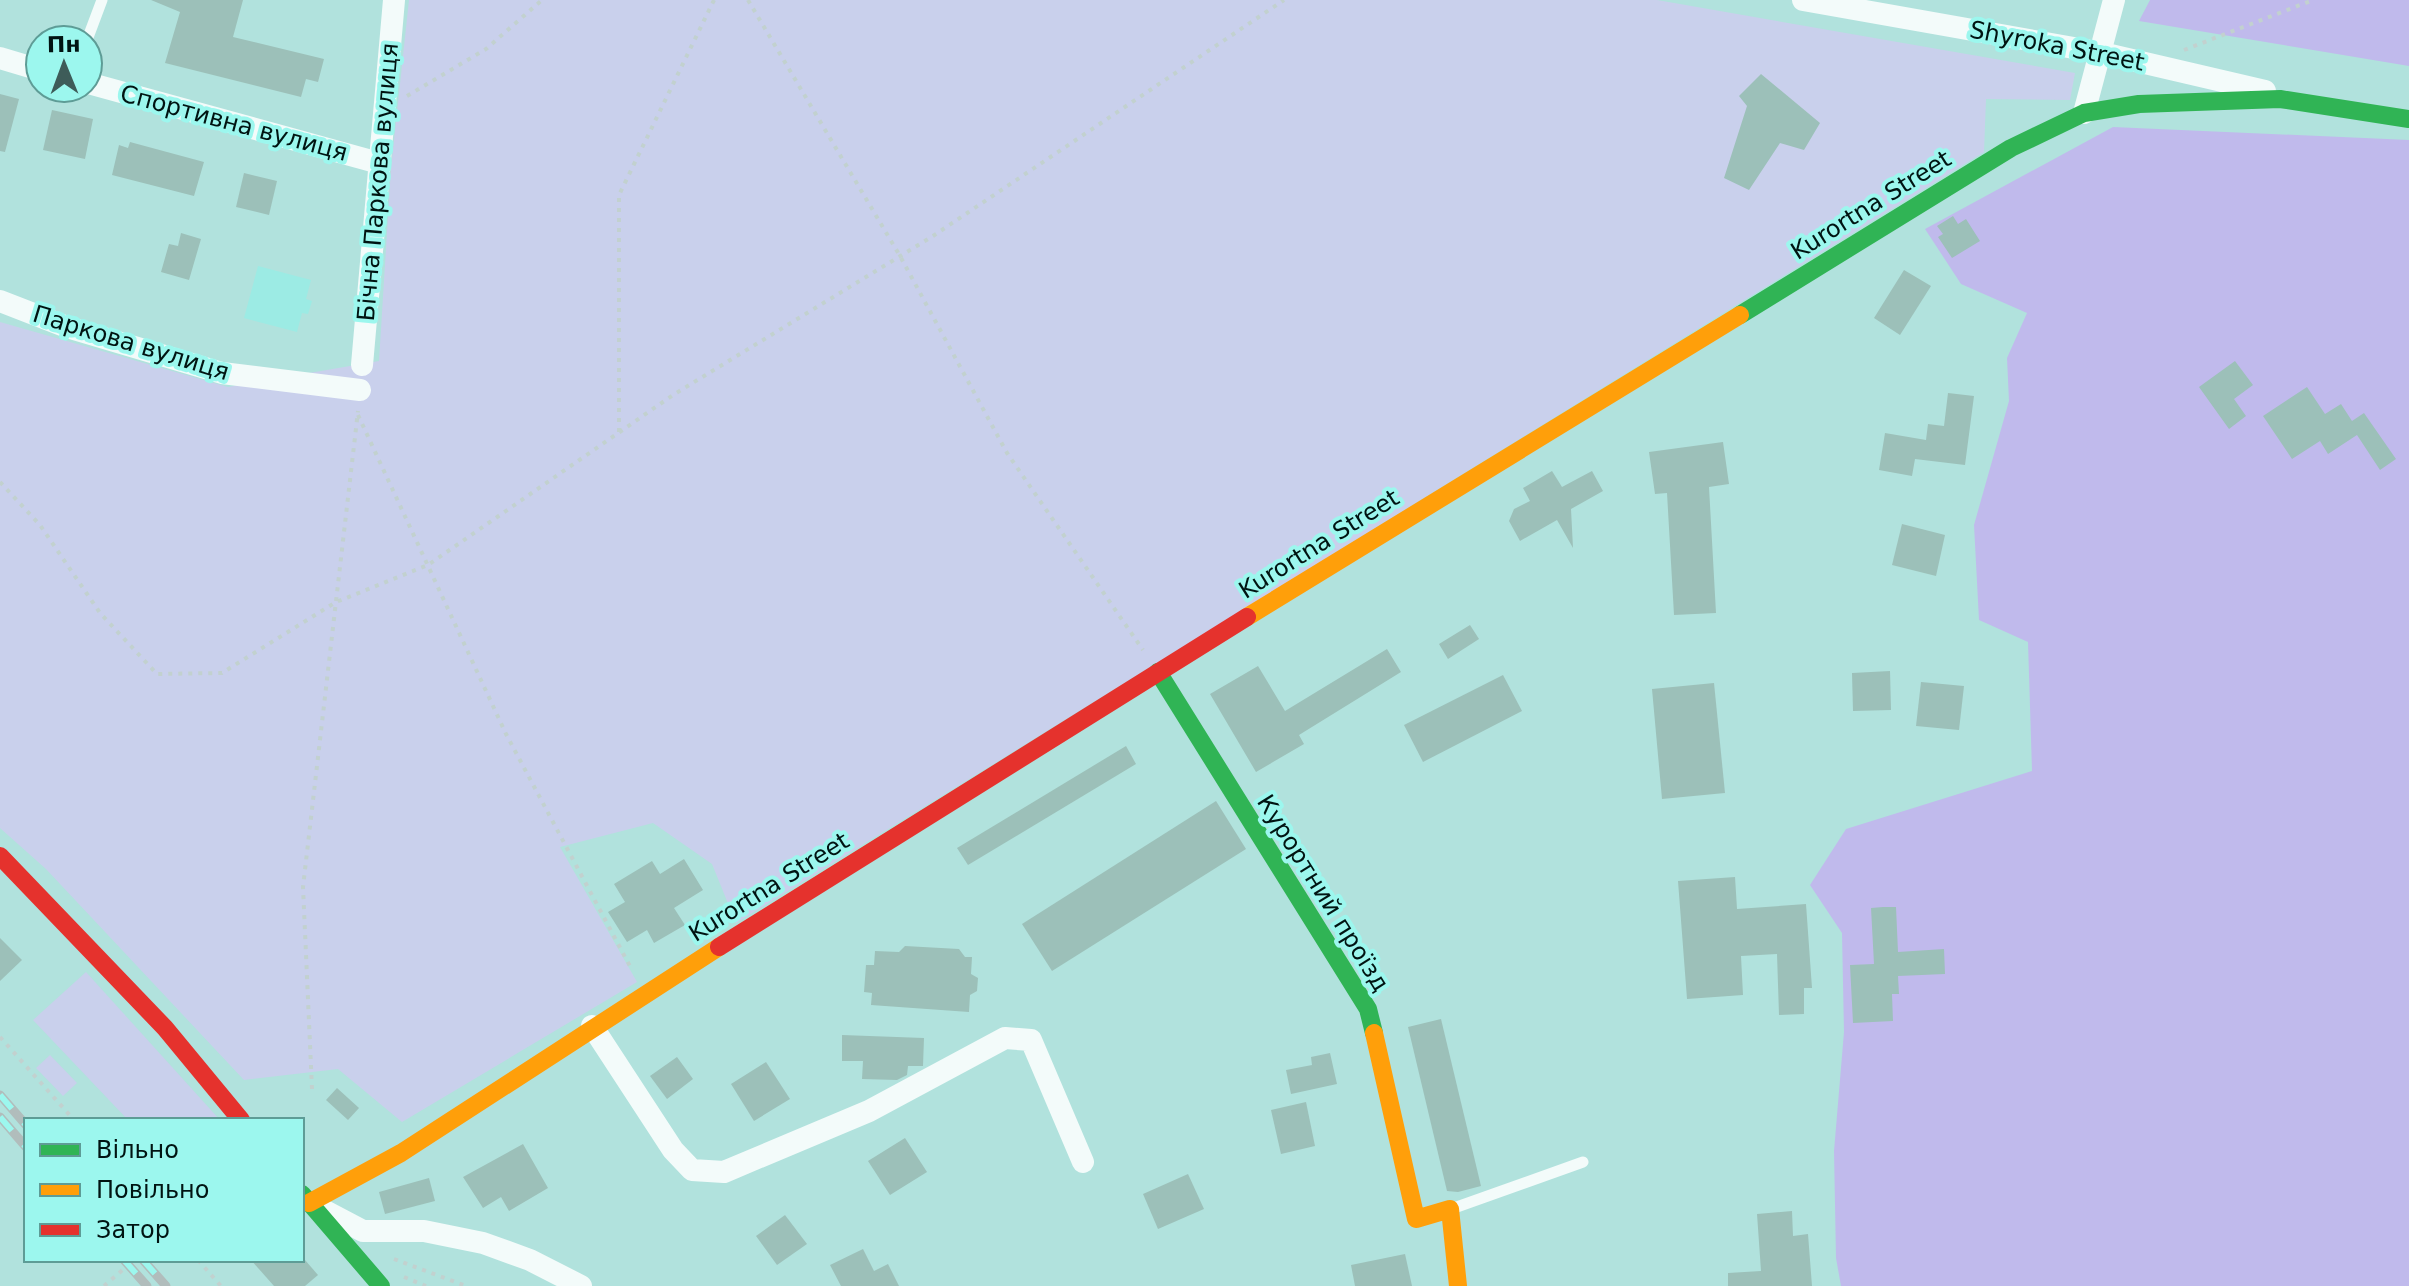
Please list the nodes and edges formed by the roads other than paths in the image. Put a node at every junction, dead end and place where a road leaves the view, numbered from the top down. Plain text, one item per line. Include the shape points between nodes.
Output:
1 (102, 0) edge
2 (394, 0) edge
3 (1803, 0) edge
4 (2114, 0) edge
5 (93, 24) edge
6 (2102, 53) junction
7 (0, 58) edge
8 (24, 65) edge
9 (104, 87) edge
10 (2309, 102) junction
11 (2084, 113) junction
12 (2409, 119) edge
13 (379, 163) junction
14 (0, 301) edge
15 (362, 365) dead end
16 (360, 390) dead end
17 (1158, 672) junction
18 (0, 856) edge
19 (592, 1026) junction
20 (239, 1118) edge
21 (1083, 1162) dead end
22 (1583, 1162) dead end
23 (306, 1199) edge
24 (1450, 1209) junction
25 (381, 1286) edge
26 (581, 1286) edge
27 (1458, 1286) edge

1 - 5 lane
2 - 13 street, Бічна Паркова вулиця
3 - 6 street, Shyroka Street
4 - 6 street
6 - 10 street, Shyroka Street
6 - 11 street
7 - 8 street
9 - 13 street, Спортивна вулиця
10 - 11 main road, Kurortna Street via 2139,104
10 - 12 main road, Kurortna Street
11 - 17 main road, Kurortna Street via 2011,148
13 - 15 street, Бічна Паркова вулиця
14 - 16 street, Паркова вулиця via 67,327 222,373
17 - 19 main road, Kurortna Street
17 - 24 main road, Курортний проїзд via 1368,1009 1416,1219
18 - 20 main road via 165,1028
19 - 21 street via 673,1150 692,1170 724,1172 869,1111 1005,1038 1031,1040
19 - 23 main road, Kurortna Street via 401,1153
22 - 24 lane, Курортний проїзд
23 - 25 main road
23 - 26 street via 363,1231 424,1231 483,1243
24 - 27 main road

